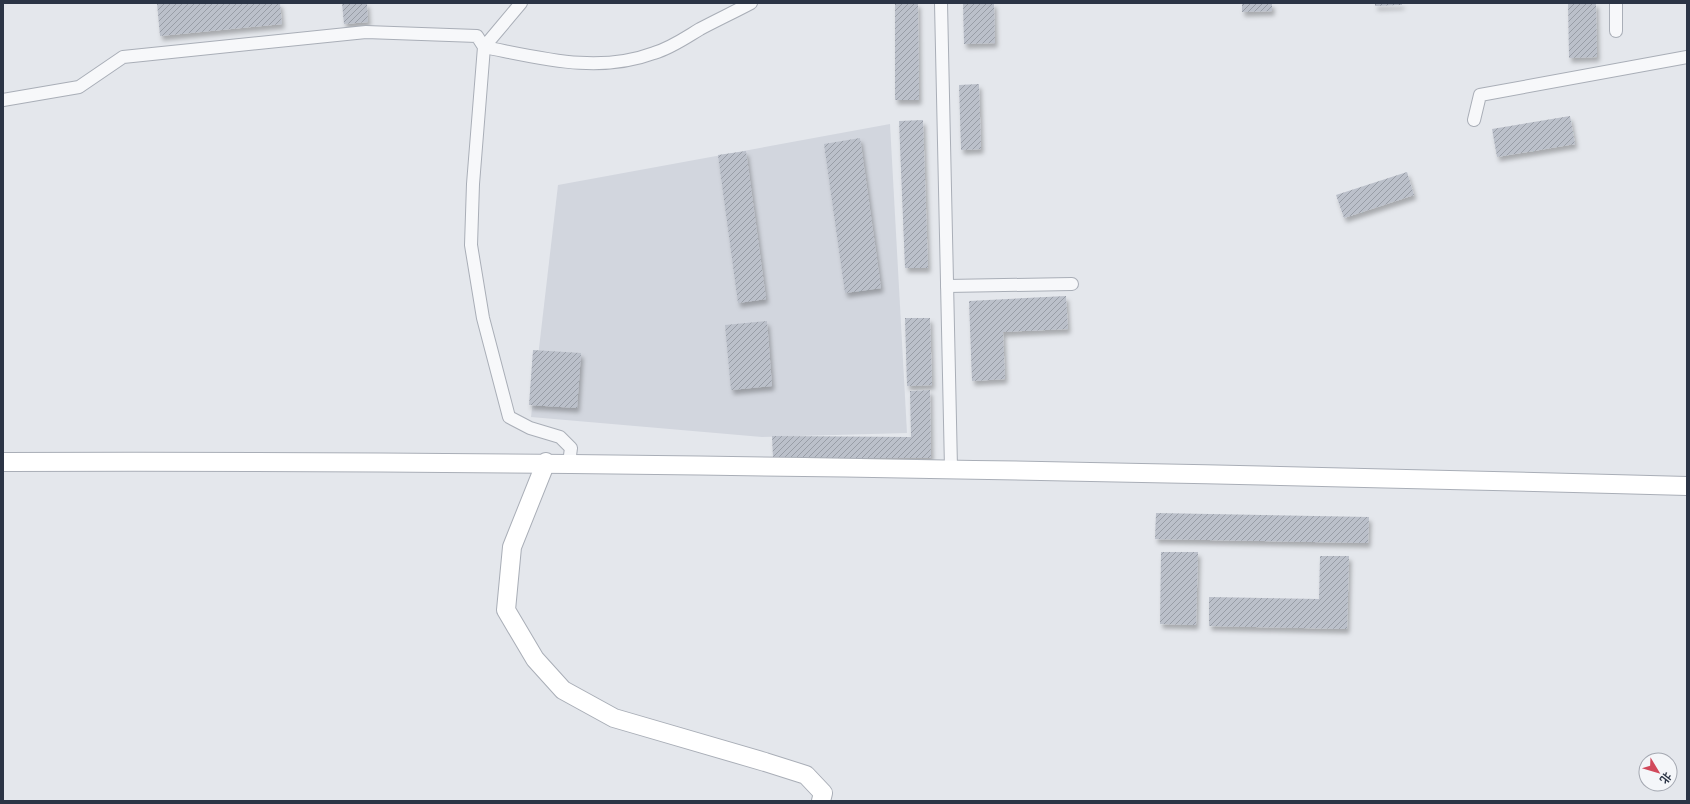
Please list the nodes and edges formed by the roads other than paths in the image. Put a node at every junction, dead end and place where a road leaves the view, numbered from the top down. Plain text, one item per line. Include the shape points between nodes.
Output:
1 (521, 3) edge
2 (751, 3) edge
3 (941, 3) edge
4 (1616, 3) edge
5 (1616, 31) dead end
6 (484, 47) junction
7 (1687, 56) edge
8 (3, 100) edge
9 (1474, 120) dead end
10 (1072, 284) dead end
11 (947, 286) junction
12 (3, 462) edge
13 (546, 462) junction
14 (569, 463) junction
15 (951, 468) junction
16 (1687, 486) edge
17 (822, 801) edge

1 - 6 street
2 - 6 street via 670,47 654,54 621,62 572,63
3 - 11 street
4 - 5 street
6 - 8 street via 477,36 366,32 123,56 79,87
6 - 14 street via 473,184 471,245 483,318 509,417 530,428 560,437 571,448
7 - 9 street via 1480,95
10 - 11 street
11 - 15 street
12 - 13 street
13 - 14 street
13 - 17 street via 512,547 506,610 535,659 563,690 614,718 806,775 823,793
14 - 15 street
15 - 16 street

